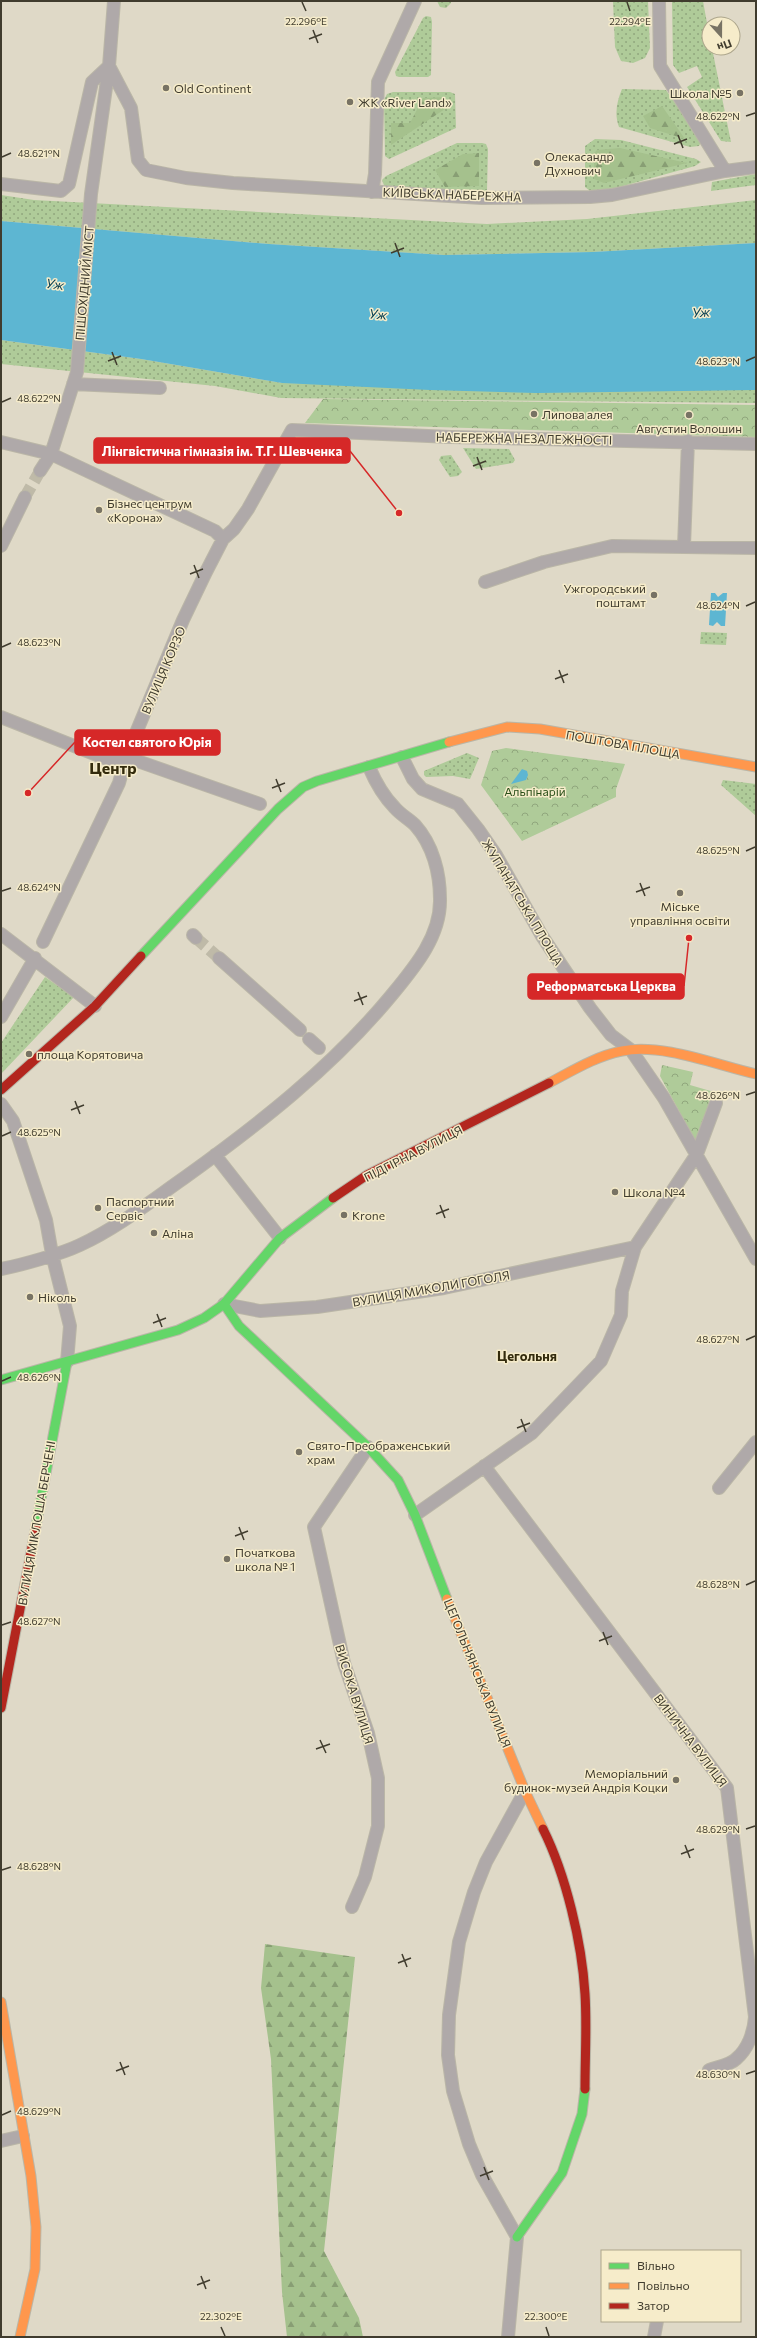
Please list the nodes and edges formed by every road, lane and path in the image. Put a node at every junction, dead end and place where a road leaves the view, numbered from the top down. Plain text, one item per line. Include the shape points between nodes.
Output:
1 (114, 1) edge
2 (414, 1) edge
3 (660, 1) edge
4 (109, 66) junction
5 (756, 167) edge
6 (725, 171) junction
7 (1, 184) edge
8 (372, 192) junction
9 (73, 384) junction
10 (160, 388) dead end
11 (292, 430) joint
12 (688, 441) junction
13 (1, 442) edge
14 (756, 444) edge
15 (51, 454) junction
16 (40, 471) tunnel mouth
17 (25, 497) tunnel mouth
18 (223, 540) junction
19 (1, 546) edge
20 (684, 546) junction
21 (756, 548) edge
22 (485, 582) dead end
23 (1, 717) edge
24 (126, 757) junction
25 (402, 757) junction
26 (369, 767) junction
27 (756, 767) edge
28 (260, 804) dead end
29 (1, 934) edge
30 (43, 942) dead end
31 (35, 958) junction
32 (219, 958) tunnel mouth
33 (96, 1006) junction
34 (1, 1016) edge
35 (300, 1030) dead end
36 (309, 1039) dead end
37 (319, 1048) dead end
38 (631, 1050) junction
39 (756, 1074) edge
40 (1, 1090) edge
41 (716, 1103) dead end
42 (1, 1104) edge
43 (697, 1154) junction
44 (215, 1155) junction
45 (280, 1238) junction
46 (636, 1247) junction
47 (52, 1254) junction
48 (756, 1259) edge
49 (1, 1269) edge
50 (224, 1304) junction
51 (66, 1362) junction
52 (1, 1380) edge
53 (756, 1442) edge
54 (368, 1447) junction
55 (484, 1466) junction
56 (719, 1488) dead end
57 (415, 1515) junction
58 (1, 1708) edge
59 (525, 1791) junction
60 (352, 1907) dead end
61 (1, 2002) edge
62 (709, 2070) dead end
63 (23, 2136) junction
64 (1, 2141) edge
65 (517, 2237) junction
66 (657, 2322) edge
67 (20, 2337) edge
68 (508, 2337) edge
69 (654, 2337) edge

1 - 4 street, ПІШОХІДНИЙ МІСТ
2 - 8 street via 378,82 375,174
3 - 6 street via 660,66
4 - 7 street via 92,82 69,184 61,191
4 - 8 street, КИЇВСЬКА НАБЕРЕЖНА via 131,108 138,160 146,170 186,178
4 - 9 street, ПІШОХІДНИЙ МІСТ via 91,194 77,372
5 - 6 street, КИЇВСЬКА НАБЕРЕЖНА
6 - 8 street, КИЇВСЬКА НАБЕРЕЖНА via 612,195 590,197 482,198
9 - 10 street
9 - 15 street, ПІШОХІДНИЙ МІСТ
11 - 12 street, НАБЕРЕЖНА НЕЗАЛЕЖНОСТІ via 443,437
11 - 18 street, ВУЛИЦЯ КОРЗО via 248,509
12 - 14 street, НАБЕРЕЖНА НЕЗАЛЕЖНОСТІ
12 - 20 street
13 - 15 street
15 - 16 street, ПІШОХІДНИЙ МІСТ
15 - 18 street via 215,531
17 - 19 street
18 - 24 street, ВУЛИЦЯ КОРЗО via 184,620
20 - 21 street
20 - 22 street via 612,546 544,562
23 - 24 street via 107,759
24 - 28 street
24 - 30 street, ВУЛИЦЯ КОРЗО via 118,783
25 - 26 street
25 - 27 street, ПОШТОВА ПЛОЩА via 507,727 540,729
25 - 38 street, ЖУПАНАТСЬКА ПЛОЩА via 413,779 422,789 458,804 478,829 496,855 542,936 590,1008 611,1035
26 - 33 street via 317,781 295,794 278,809
26 - 44 street via 374,780 393,807 415,826 433,857 438,875 440,900 438,918 427,946 408,976 332,1061 274,1111
29 - 31 street
31 - 33 street
31 - 34 street
32 - 35 street
33 - 40 street
36 - 37 street
38 - 39 street, ПІДГІРНА ВУЛИЦЯ via 658,1050
38 - 43 street, ЖУПАНАТСЬКА ПЛОЩА via 664,1098
38 - 45 street, ПІДГІРНА ВУЛИЦЯ via 616,1052 585,1065 397,1158 319,1207
41 - 43 street
42 - 47 street via 13,1121 39,1195
43 - 46 street
43 - 48 street, ЖУПАНАТСЬКА ПЛОЩА
44 - 45 street
44 - 47 street via 150,1202 95,1237
45 - 50 street, ПІДГІРНА ВУЛИЦЯ
46 - 50 street, ВУЛИЦЯ МИКОЛИ ГОГОЛЯ via 444,1288 317,1307 260,1311
46 - 55 street via 622,1291 621,1315 601,1361 532,1433
47 - 49 street
47 - 51 street via 70,1326
50 - 51 street, ПІДГІРНА ВУЛИЦЯ via 204,1318 178,1330
50 - 54 street, ЦЕГОЛЬНЯНСЬКА ВУЛИЦЯ via 239,1326
51 - 52 street, ПІДГІРНА ВУЛИЦЯ
51 - 58 street, ВУЛИЦЯ МІКЛОША БЕРЧЕНІ
53 - 56 street
54 - 57 street, ЦЕГОЛЬНЯНСЬКА ВУЛИЦЯ via 398,1480
54 - 60 street, ВИСОКА ВУЛИЦЯ via 314,1527 344,1663 368,1733 378,1778 378,1826 364,1877
55 - 57 street
55 - 62 street, ВИНИЧНА ВУЛИЦЯ via 728,1788 755,2017 749,2042 735,2060
57 - 59 street, ЦЕГОЛЬНЯНСЬКА ВУЛИЦЯ
59 - 65 street, ЦЕГОЛЬНЯНСЬКА ВУЛИЦЯ via 549,1840 566,1887 582,1966 587,2040 582,2114 568,2158 562,2173
59 - 65 street via 486,1862 459,1942 449,2015 448,2048 453,2091 469,2144 482,2175
61 - 63 street
63 - 64 street
63 - 67 street via 34,2195 36,2247 35,2269
65 - 68 street
66 - 69 street

